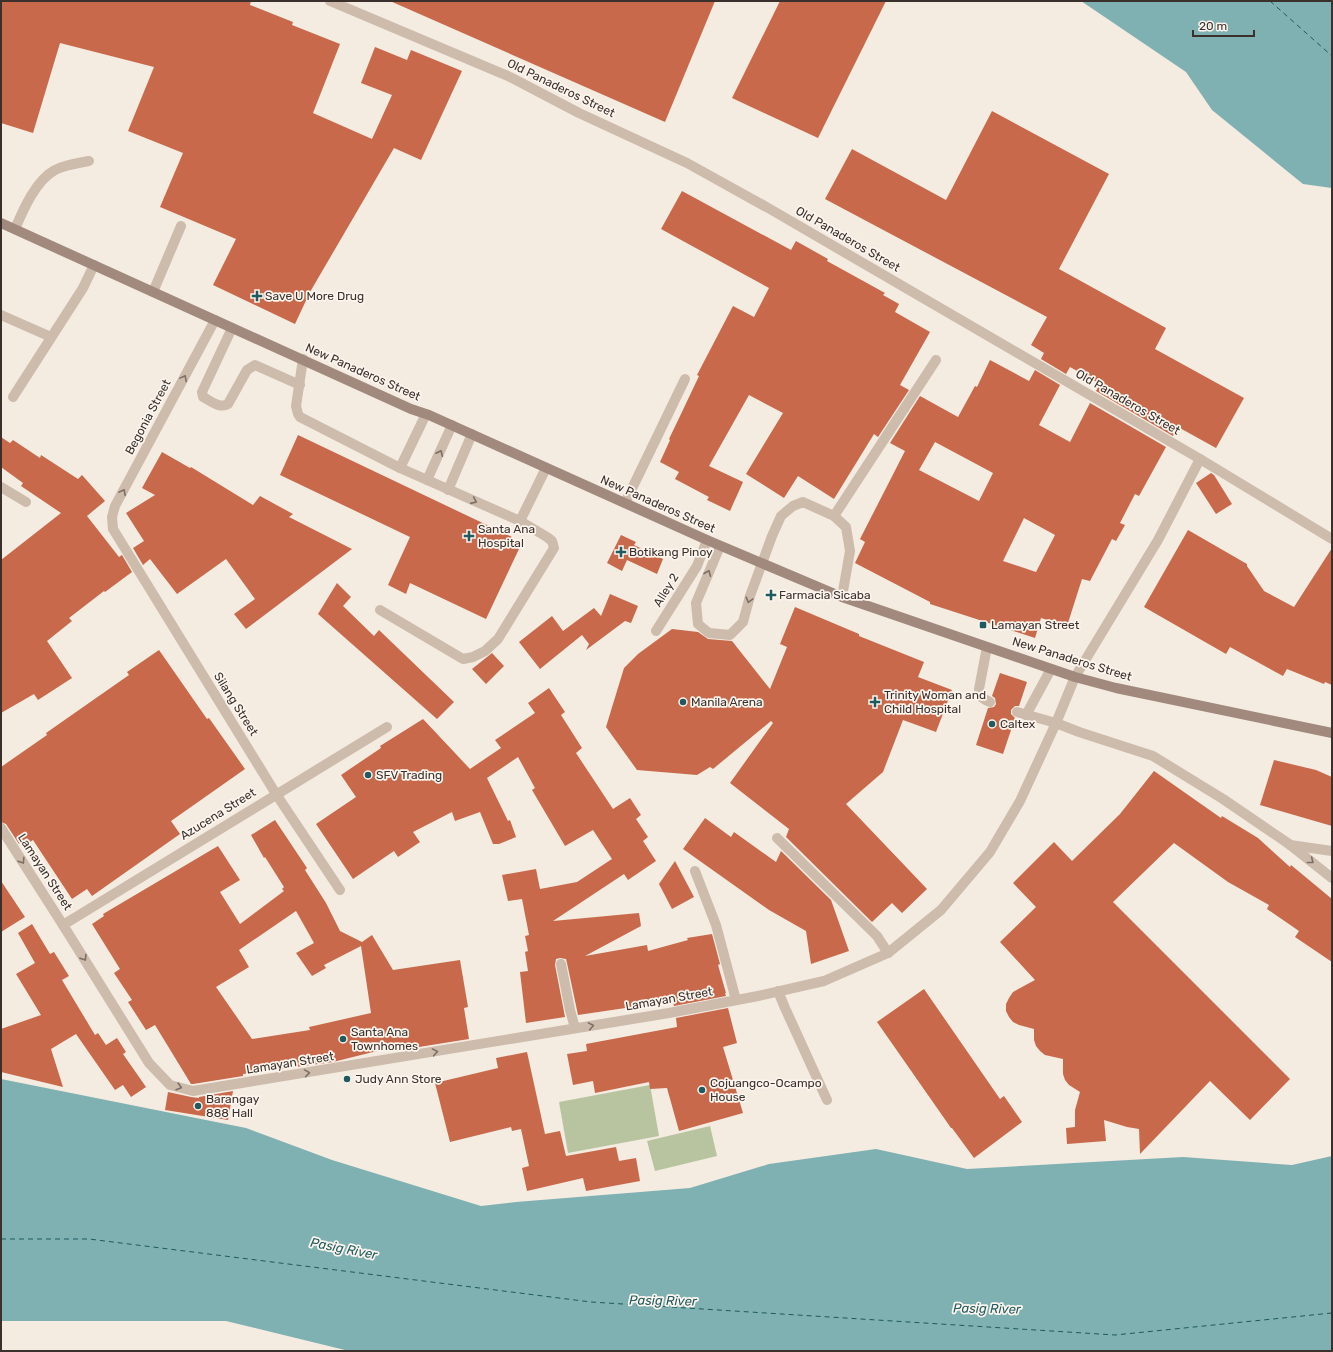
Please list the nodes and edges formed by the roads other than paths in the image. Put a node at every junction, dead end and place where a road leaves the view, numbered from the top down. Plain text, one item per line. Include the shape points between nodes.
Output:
1 (330, 1) edge
2 (89, 161) dead end
3 (1, 223) edge
4 (181, 226) dead end
5 (15, 229) junction
6 (94, 265) junction
7 (153, 292) junction
8 (1, 315) edge
9 (215, 320) junction
10 (232, 328) junction
11 (52, 337) junction
12 (303, 359) junction
13 (936, 360) dead end
14 (685, 379) dead end
15 (300, 385) junction
16 (13, 397) dead end
17 (426, 414) junction
18 (452, 426) junction
19 (472, 434) junction
20 (1200, 459) junction
21 (400, 468) junction
22 (546, 468) junction
23 (427, 480) junction
24 (1, 486) edge
25 (448, 490) junction
26 (26, 502) dead end
27 (625, 503) junction
28 (834, 516) junction
29 (520, 521) junction
30 (113, 529) joint
31 (1332, 539) edge
32 (707, 540) junction
33 (720, 546) junction
34 (761, 563) junction
35 (842, 597) junction
36 (380, 610) dead end
37 (656, 631) dead end
38 (987, 647) junction
39 (1051, 669) junction
40 (1075, 676) junction
41 (990, 702) dead end
42 (1056, 723) junction
43 (388, 727) dead end
44 (1332, 733) edge
45 (276, 794) junction
46 (1, 828) edge
47 (777, 838) dead end
48 (1290, 844) junction
49 (1332, 851) edge
50 (695, 871) dead end
51 (1332, 878) edge
52 (340, 890) dead end
53 (63, 925) junction
54 (888, 953) junction
55 (561, 964) dead end
56 (778, 991) junction
57 (736, 1000) junction
58 (575, 1028) junction
59 (827, 1100) dead end

1 - 20 street, Old Panaderos Street via 510,77 579,113 687,163 776,212
2 - 5 street via 56,169 46,176 29,198
3 - 5 main road, New Panaderos Street
4 - 7 street
5 - 6 main road, New Panaderos Street
6 - 7 main road, New Panaderos Street
6 - 11 street via 83,288
7 - 9 main road, New Panaderos Street
8 - 11 street
9 - 10 main road, New Panaderos Street
30 -> 9 street, Begonia Street via 112,517 115,506
10 - 12 main road, New Panaderos Street
10 - 15 street via 202,392 203,397 221,406 228,404 247,370 255,365
11 - 16 street
12 - 15 street
12 - 17 main road, New Panaderos Street
13 - 28 street
14 - 27 street
15 - 21 street via 296,406 300,417
17 - 18 main road, New Panaderos Street
17 - 21 street
18 - 19 main road, New Panaderos Street
23 -> 18 street
19 - 22 main road, New Panaderos Street
19 - 25 street
20 - 31 street, Old Panaderos Street
20 - 40 street, Lamayan Street via 1158,540
21 - 23 street
22 - 27 main road, New Panaderos Street
22 - 29 street
23 - 25 street
24 - 26 street
25 -> 29 street
27 - 32 main road, New Panaderos Street
28 - 34 street via 803,502 793,506 781,516
28 - 35 street via 846,526 850,551
29 - 36 street via 547,537 552,541 554,548 498,639 485,651 463,659
30 - 45 street, Silang Street
32 - 33 main road, New Panaderos Street
32 - 37 street, Alley 2 via 697,566
33 - 34 main road, New Panaderos Street
34 -> 33 street via 743,622 730,635 709,633 698,624 696,603
34 - 35 main road, New Panaderos Street
35 - 38 main road, New Panaderos Street
38 - 39 main road, New Panaderos Street
38 - 41 street via 979,694
39 - 40 main road, New Panaderos Street
39 - 42 street via 1022,714
40 - 42 street, Lamayan Street
40 - 44 main road, New Panaderos Street via 1153,696
42 - 48 street via 1153,756
42 - 54 street, Lamayan Street via 1020,801 990,852 941,910
43 - 45 street, Azucena Street
45 - 52 street, Silang Street
45 - 53 street, Azucena Street
46 -> 53 street, Lamayan Street
47 - 54 street via 877,936
48 - 49 street
48 -> 51 street
50 - 57 street via 716,925
53 -> 58 street, Lamayan Street via 149,1063 170,1084 193,1091
54 - 56 street, Lamayan Street via 824,981
55 - 58 street
56 - 57 street, Lamayan Street
56 - 59 street
58 -> 57 street, Lamayan Street

